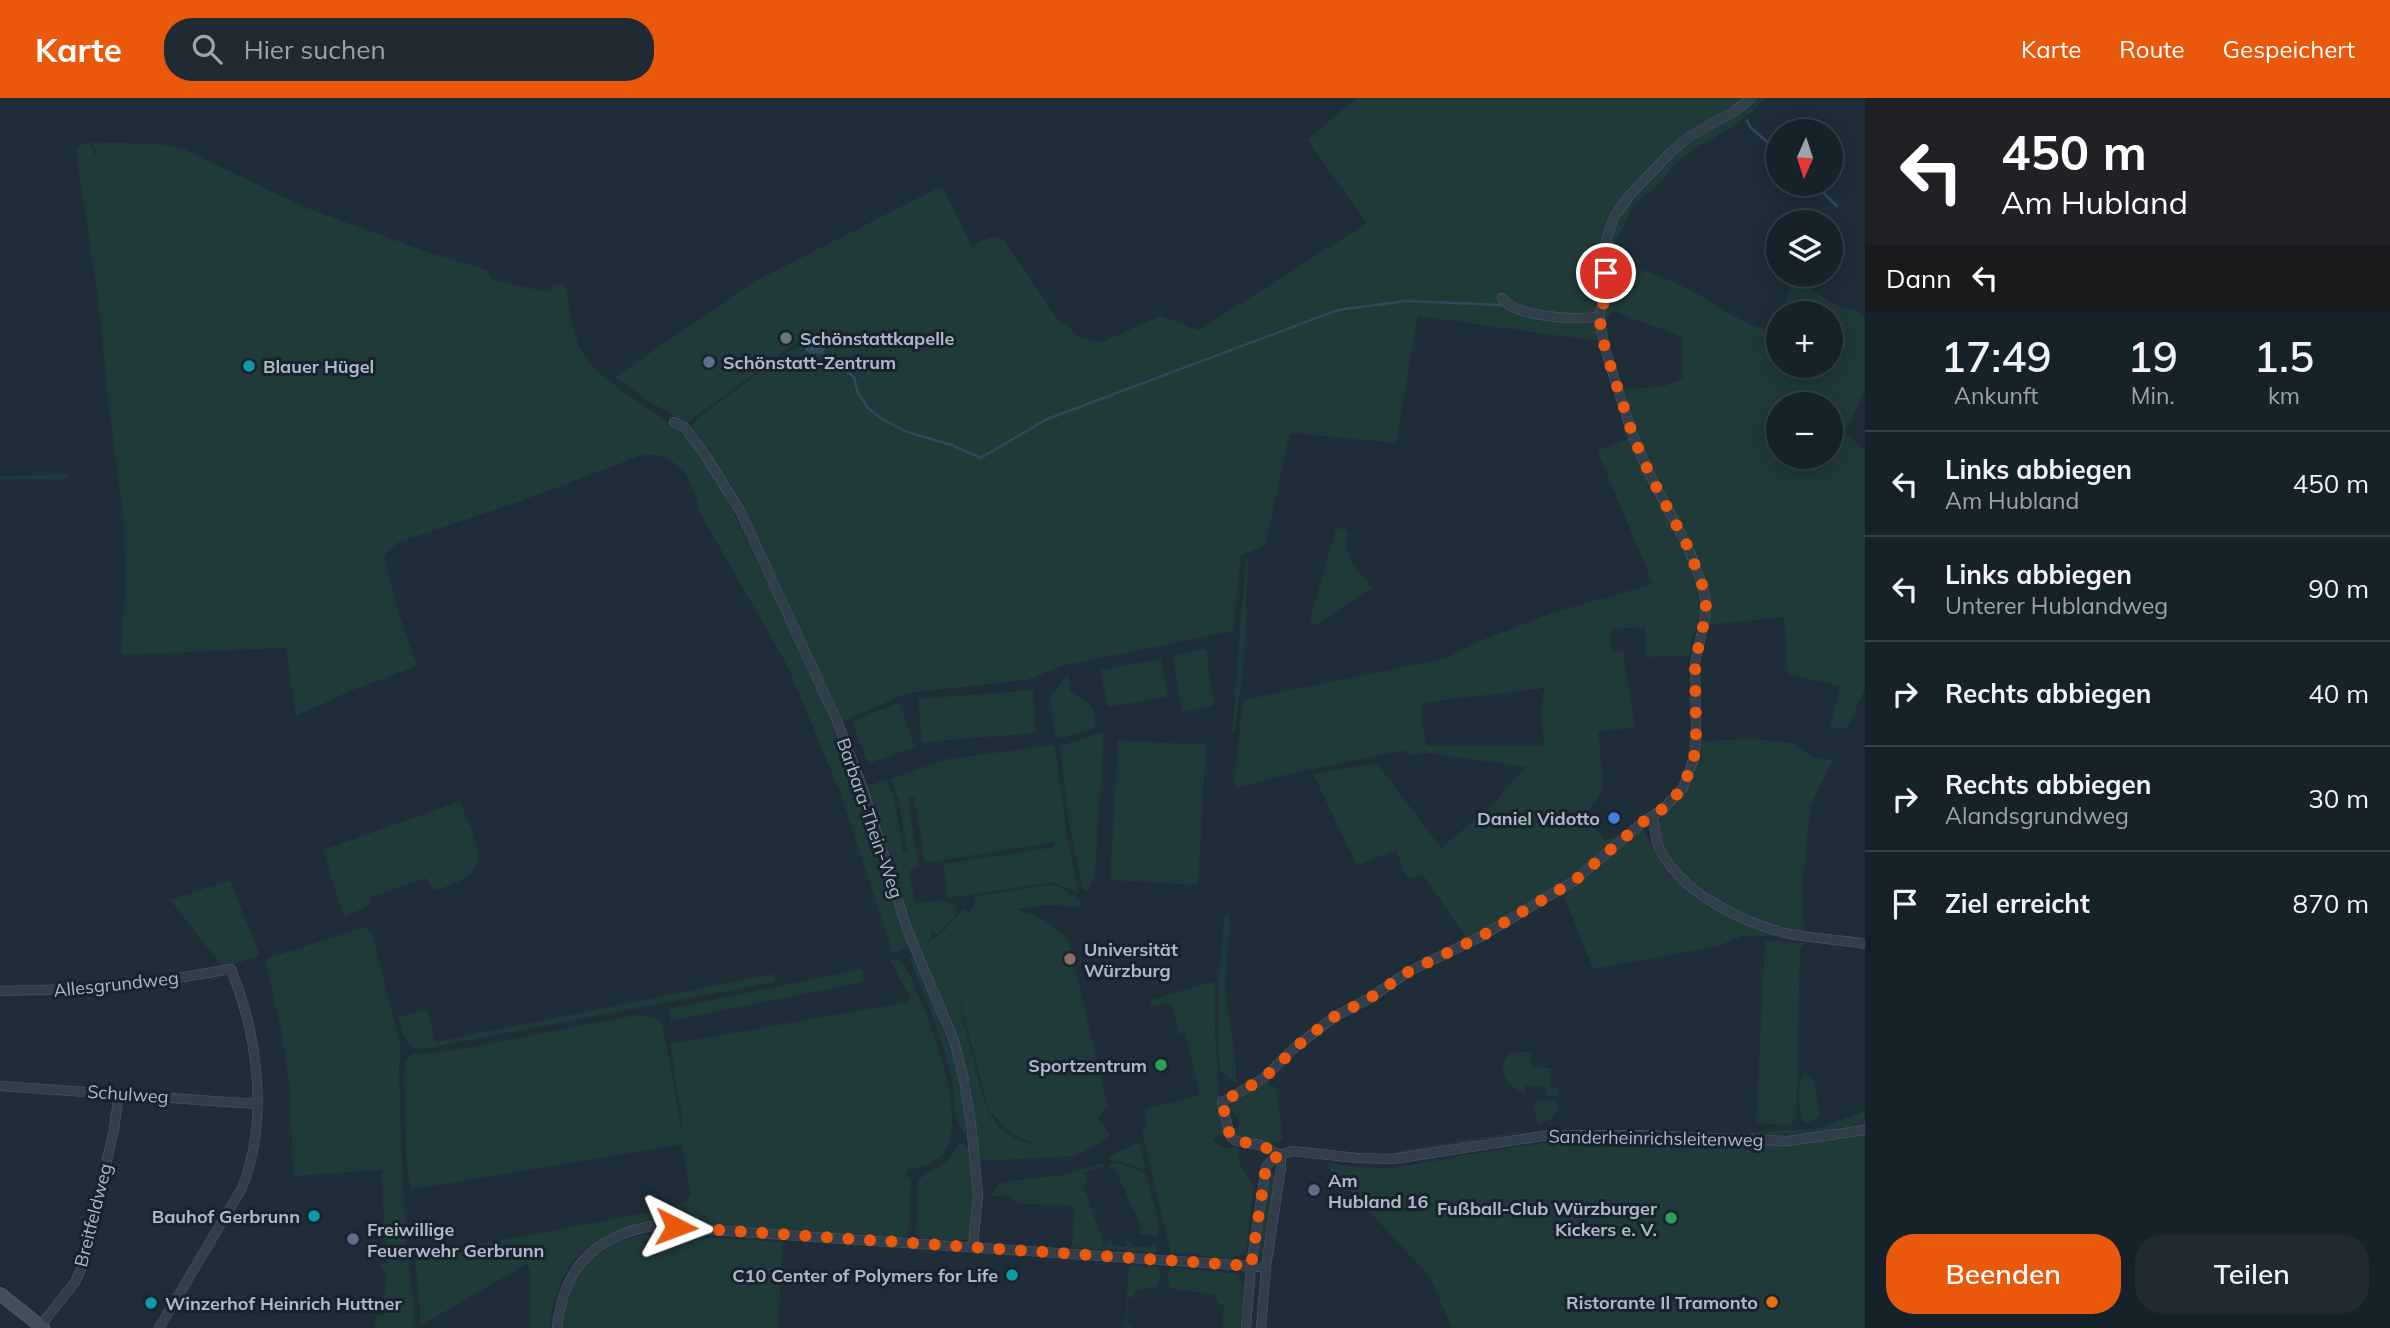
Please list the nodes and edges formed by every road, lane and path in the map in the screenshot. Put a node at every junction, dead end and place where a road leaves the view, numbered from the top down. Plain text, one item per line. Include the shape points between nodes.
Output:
1 (1751, 98) edge
2 (1502, 298) dead end
3 (1599, 316) junction
4 (674, 422) dead end
5 (1653, 817) junction
6 (1865, 944) edge
7 (0, 991) edge
8 (0, 1086) edge
9 (119, 1093) junction
10 (256, 1104) junction
11 (1865, 1130) edge
12 (1281, 1155) junction
13 (973, 1246) junction
14 (1251, 1266) junction
15 (1266, 1267) junction
16 (0, 1294) edge
17 (42, 1327) edge
18 (159, 1328) edge
19 (557, 1328) edge
20 (1246, 1328) edge
21 (1261, 1328) edge

1 - 3 street via 1670,153 1614,217 1604,247 1605,294
2 - 3 street via 1515,309 1569,318
3 - 5 street via 1633,436 1688,547 1706,603 1695,663 1694,758 1683,788
4 - 13 street, Barbara-Thein-Weg via 685,428 704,453 740,511 838,723 862,786 907,929 954,1041 964,1080 978,1195
5 - 6 street via 1658,846 1672,869 1733,913 1785,933
5 - 12 street via 1574,881 1334,1017 1264,1078 1222,1102 1230,1136
7 - 10 street, Allesgrundweg via 141,984 230,969 248,1027
8 - 9 street, Schulweg
9 - 10 street, Schulweg
9 - 17 street, Breitfeldweg via 83,1265
10 - 18 street via 250,1163 242,1188
11 - 12 street, Sanderheinrichsleitenweg via 1788,1141 1570,1134 1393,1159 1297,1151
12 - 14 street via 1266,1167
12 - 15 street
13 - 14 street
13 - 19 street via 651,1226 612,1237 587,1254 569,1278
14 - 15 street
14 - 20 street
15 - 21 street
16 - 17 street

